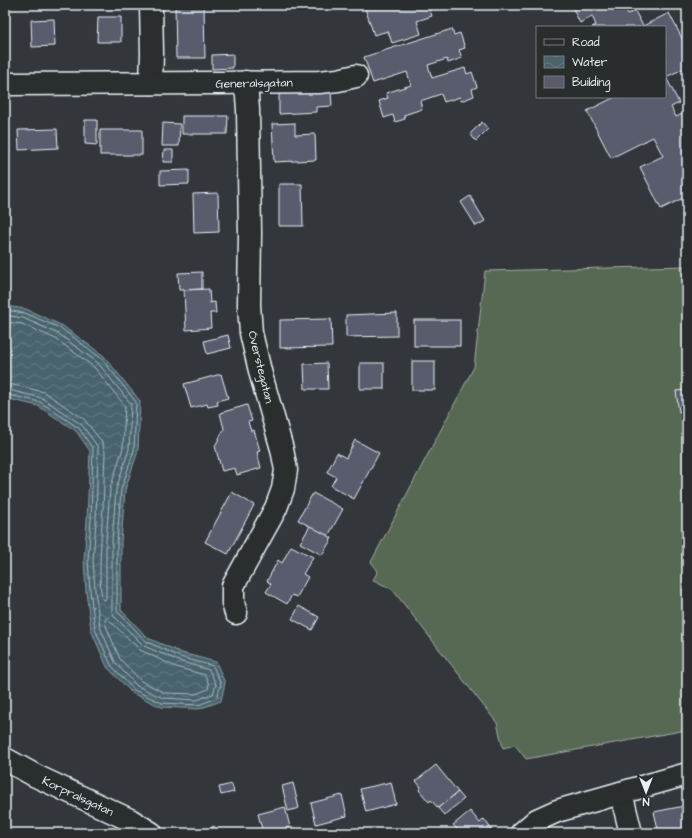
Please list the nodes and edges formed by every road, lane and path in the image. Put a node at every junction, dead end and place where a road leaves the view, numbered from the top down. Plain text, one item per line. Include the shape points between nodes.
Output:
1 (151, 5) edge
2 (356, 76) dead end
3 (246, 82) junction
4 (151, 83) junction
5 (5, 84) edge
6 (236, 612) dead end
7 (5, 759) edge
8 (687, 774) edge
9 (621, 793) junction
10 (151, 833) edge
11 (522, 833) edge
12 (631, 833) edge

1 - 4 street
2 - 3 street, Generalsgatan via 319,82
3 - 4 street, Generalsgatan
3 - 6 street, Överstegatan via 251,333 286,470 276,508 233,586
4 - 5 street, Generalsgatan
7 - 10 street, Korpralsgatan via 130,820
8 - 9 street
9 - 11 street via 557,811 537,820
9 - 12 street

